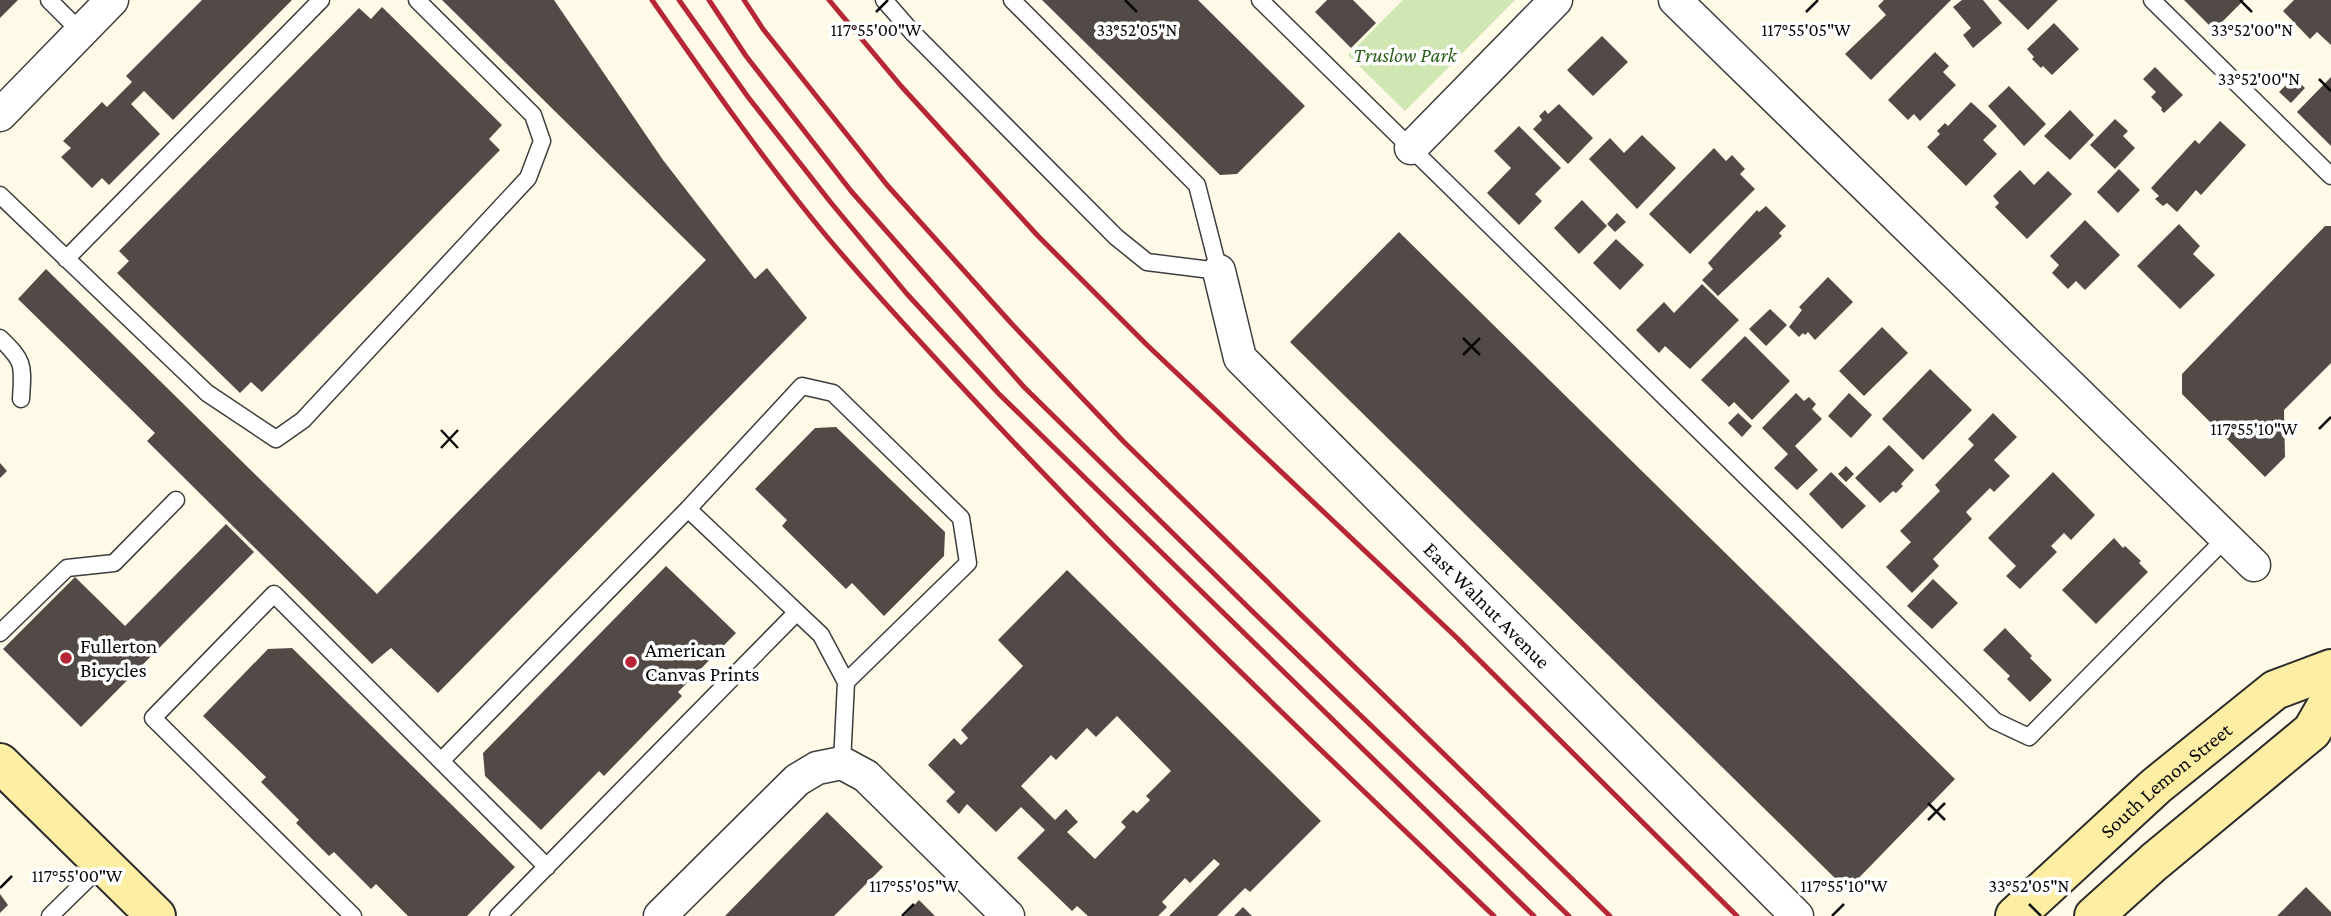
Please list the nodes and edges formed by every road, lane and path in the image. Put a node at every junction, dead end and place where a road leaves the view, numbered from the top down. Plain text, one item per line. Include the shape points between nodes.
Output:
1 (49, 0) edge
2 (113, 0) edge
3 (321, 0) edge
4 (416, 0) edge
5 (884, 0) edge
6 (1012, 0) edge
7 (1260, 0) edge
8 (1556, 0) edge
9 (1675, 0) edge
10 (2152, 0) edge
11 (81, 32) junction
12 (0, 115) edge
13 (1411, 148) junction
14 (2331, 176) edge
15 (0, 195) edge
16 (66, 259) junction
17 (1219, 271) junction
18 (0, 338) edge
19 (21, 399) dead end
20 (176, 500) dead end
21 (688, 509) junction
22 (2226, 538) junction
23 (2254, 565) dead end
24 (796, 613) junction
25 (0, 633) edge
26 (2331, 669) edge
27 (846, 682) junction
28 (2331, 698) edge
29 (441, 761) junction
30 (0, 762) edge
31 (842, 763) junction
32 (103, 864) junction
33 (547, 867) junction
34 (50, 916) edge
35 (156, 916) edge
36 (353, 916) edge
37 (498, 916) edge
38 (660, 916) edge
39 (1007, 916) edge
40 (1797, 916) edge
41 (2015, 916) edge
42 (2094, 916) edge

1 - 11 lane
2 - 11 street
3 - 16 lane
4 - 16 lane via 533,115 542,141 528,178 303,420 276,439 207,393
5 - 17 lane via 1116,237 1147,262
6 - 17 lane via 1197,185
7 - 13 lane
8 - 13 street
9 - 22 street
10 - 14 lane
11 - 12 street
13 - 22 lane via 1995,721 2029,737
15 - 16 lane
17 - 40 street, East Walnut Avenue via 1240,358
18 - 19 lane via 18,355 23,368
20 - 25 lane via 114,563 66,568
21 - 24 lane
21 - 27 lane via 802,386 834,393 961,518 968,563
21 - 29 lane
22 - 23 street
24 - 27 lane via 821,635
24 - 33 lane
26 - 41 street, South Lemon Street via 2275,690 2156,786
27 - 31 lane
28 - 42 street via 2312,731
29 - 33 lane
29 - 36 lane via 274,594 153,718
30 - 32 street
31 - 38 street via 817,768 797,780
31 - 39 street via 866,776
32 - 34 lane
32 - 35 street
33 - 37 lane

